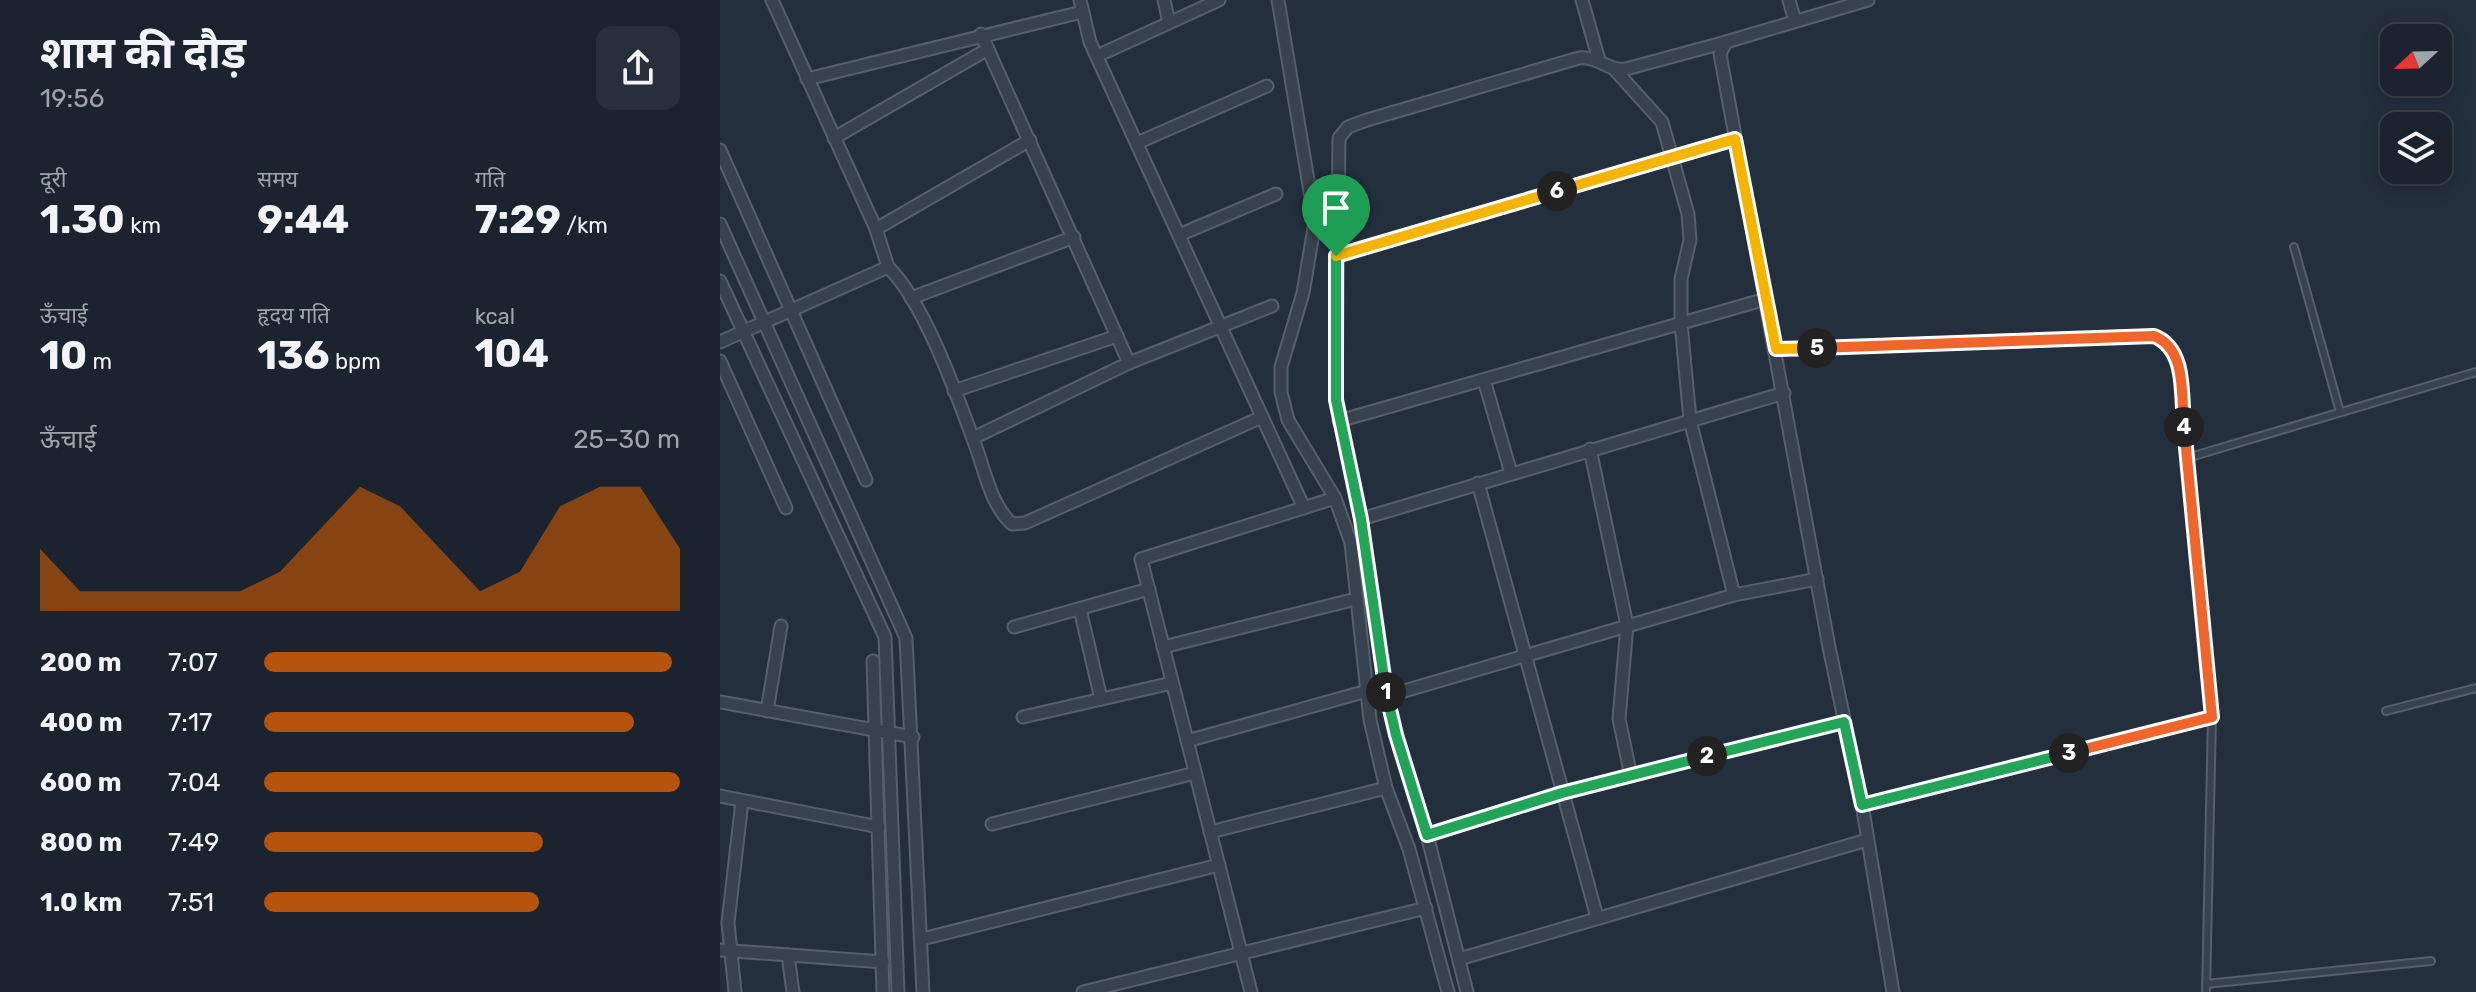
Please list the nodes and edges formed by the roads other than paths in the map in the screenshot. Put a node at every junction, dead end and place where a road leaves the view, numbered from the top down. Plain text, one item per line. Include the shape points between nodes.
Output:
1 (772, 0) edge
2 (1164, 0) edge
3 (1219, 0) edge
4 (1278, 0) edge
5 (1582, 0) edge
6 (1789, 0) edge
7 (1868, 0) edge
8 (1081, 6) edge
9 (1795, 21) junction
10 (1169, 23) junction
11 (981, 34) junction
12 (1726, 42) junction
13 (988, 49) junction
14 (1097, 56) junction
15 (1599, 60) junction
16 (1615, 70) junction
17 (807, 79) junction
18 (1267, 86) dead end
19 (834, 138) junction
20 (1735, 139) junction
21 (1030, 140) junction
22 (1137, 143) junction
23 (720, 150) edge
24 (1673, 157) junction
25 (1276, 194) dead end
26 (720, 224) edge
27 (876, 229) junction
28 (1179, 235) junction
29 (1074, 237) junction
30 (2294, 247) dead end
31 (1336, 256) junction
32 (888, 267) junction
33 (720, 281) edge
34 (911, 298) junction
35 (1766, 299) junction
36 (1272, 306) dead end
37 (793, 309) junction
38 (764, 322) junction
39 (1681, 323) junction
40 (1221, 327) junction
41 (743, 331) junction
42 (1117, 336) junction
43 (720, 342) edge
44 (1776, 349) junction
45 (720, 361) edge
46 (1129, 363) junction
47 (2476, 372) edge
48 (1484, 380) junction
49 (954, 391) junction
50 (1784, 393) junction
51 (2340, 412) junction
52 (1262, 417) junction
53 (1690, 420) junction
54 (1339, 421) junction
55 (973, 438) junction
56 (1590, 449) junction
57 (2187, 458) junction
58 (1511, 473) junction
59 (866, 480) dead end
60 (1478, 483) junction
61 (1335, 498) junction
62 (786, 508) dead end
63 (1304, 508) junction
64 (1361, 519) junction
65 (1817, 579) junction
66 (1149, 589) junction
67 (1734, 595) junction
68 (1356, 599) junction
69 (1080, 609) junction
70 (1627, 625) junction
71 (781, 626) dead end
72 (1014, 627) dead end
73 (1163, 647) junction
74 (1525, 655) junction
75 (873, 661) dead end
76 (1172, 683) junction
77 (2476, 688) edge
78 (1367, 691) junction
79 (1387, 696) junction
80 (1101, 699) junction
81 (720, 702) edge
82 (767, 711) junction
83 (2386, 711) dead end
84 (1023, 717) dead end
85 (2212, 717) junction
86 (1844, 722) junction
87 (876, 732) junction
88 (890, 734) junction
89 (913, 737) junction
90 (1187, 741) junction
91 (1195, 773) junction
92 (1631, 776) junction
93 (1386, 788) junction
94 (1562, 793) junction
95 (720, 796) edge
96 (742, 801) junction
97 (1862, 805) junction
98 (992, 824) dead end
99 (879, 827) junction
100 (1210, 832) junction
101 (1427, 835) junction
102 (1867, 840) junction
103 (1219, 865) junction
104 (1426, 908) junction
105 (1597, 917) junction
106 (922, 939) junction
107 (724, 950) edge
108 (1241, 953) junction
109 (788, 955) junction
110 (1459, 959) junction
111 (2431, 961) dead end
112 (883, 962) junction
113 (2206, 988) edge
114 (735, 992) edge
115 (793, 992) edge
116 (883, 992) edge
117 (898, 992) edge
118 (923, 992) edge
119 (1083, 992) edge
120 (1251, 992) edge
121 (1448, 992) edge
122 (1467, 992) edge
123 (1893, 992) edge

1 - 17 street
2 - 10 street
3 - 10 street
4 - 61 street via 1315,222 1303,293 1281,367 1281,392 1288,420
5 - 15 street
6 - 9 street
7 - 9 street
8 - 11 street
8 - 14 street
9 - 12 street
10 - 14 street
11 - 13 street
11 - 17 street
12 - 16 street
12 - 20 street via 1721,65
13 - 19 street
13 - 21 street
14 - 22 street
15 - 16 street
15 - 31 street via 1579,58 1348,127 1339,138 1337,154
16 - 24 street via 1656,113
17 - 19 street
18 - 22 street
19 - 27 street
20 - 24 street
20 - 35 street
21 - 27 street
21 - 29 street
22 - 28 street
23 - 37 street
24 - 31 street
24 - 39 street via 1691,227 1681,279
25 - 28 street
26 - 38 street
27 - 32 street
28 - 40 street
29 - 34 street
29 - 42 street
30 - 51 lane
31 - 54 street
32 - 34 street
32 - 37 street
33 - 41 street
34 - 49 street
35 - 39 street
35 - 44 street
36 - 40 street
37 - 38 street
37 - 59 street
38 - 41 street
38 - 89 street via 901,624
39 - 48 street
39 - 53 street
40 - 46 street
40 - 52 street
41 - 43 street
41 - 88 street via 879,619 886,647
42 - 46 street
42 - 49 street
44 - 50 street
44 - 57 lane via 2154,336 2168,341 2176,352
45 - 62 street
46 - 55 street
47 - 51 lane
48 - 54 street
48 - 58 street
49 - 55 street
50 - 53 street
50 - 65 street
51 - 57 lane
52 - 55 street via 1025,523 1012,524 1003,515
52 - 63 street
53 - 56 street
53 - 67 street
54 - 64 street
56 - 58 street
56 - 70 street
57 - 85 lane
58 - 60 street
60 - 64 street
60 - 74 street
61 - 63 street
61 - 68 street via 1351,543
63 - 66 street via 1141,559
64 - 79 street
65 - 67 street
65 - 86 street
66 - 69 street
66 - 73 street
67 - 70 street
68 - 73 street
68 - 78 street
69 - 72 street
69 - 80 street
70 - 74 street
70 - 92 street via 1619,719
71 - 82 street
73 - 76 street
74 - 79 street
74 - 94 street
75 - 87 street
76 - 80 street
76 - 90 street
77 - 83 lane
78 - 90 street
78 - 93 street
79 - 101 street
80 - 84 street
81 - 82 street
82 - 87 street
85 - 97 lane
85 - 113 lane
86 - 92 street
86 - 97 street
87 - 88 street
87 - 99 street
88 - 89 street
88 - 117 street
89 - 106 street
90 - 91 street
91 - 98 street
91 - 100 street
92 - 94 street
93 - 100 street
93 - 104 street
94 - 101 street
94 - 105 street
95 - 96 street
96 - 99 street
96 - 107 street
97 - 102 street
99 - 112 street
100 - 103 street
101 - 110 street
102 - 105 street
102 - 123 street
103 - 106 street
103 - 108 street
104 - 108 street
104 - 121 street
105 - 110 street
106 - 118 street
107 - 109 street
107 - 114 street
108 - 119 street
108 - 120 street
109 - 112 street
109 - 115 street
110 - 122 street
111 - 113 lane
112 - 116 street

